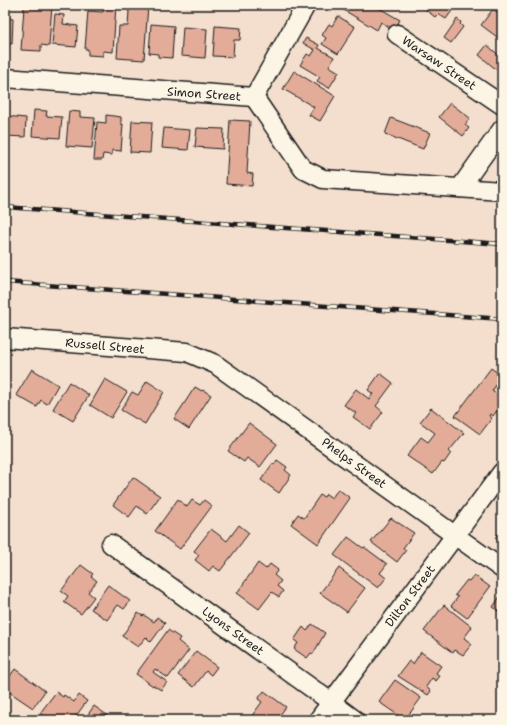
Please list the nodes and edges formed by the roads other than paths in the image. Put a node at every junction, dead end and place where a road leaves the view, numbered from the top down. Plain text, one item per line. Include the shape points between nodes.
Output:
1 (306, 5) edge
2 (397, 34) dead end
3 (5, 78) edge
4 (254, 98) junction
5 (502, 105) edge
6 (502, 129) edge
7 (460, 188) junction
8 (502, 191) edge
9 (5, 338) edge
10 (204, 359) joint
11 (502, 472) edge
12 (455, 535) junction
13 (111, 544) dead end
14 (502, 569) edge
15 (332, 702) junction
16 (318, 720) edge
17 (355, 720) edge

1 - 4 street
2 - 5 street, Warsaw Street
3 - 4 street, Simon Street
4 - 7 street, Simon Street via 303,169 323,179
6 - 7 street
7 - 8 street, Simon Street
9 - 10 street, Russell Street via 187,352
10 - 12 street, Phelps Street via 215,364
11 - 12 street, Dilton Street
12 - 14 street, Phelps Street
12 - 15 street, Dilton Street
13 - 15 street, Lyons Street
15 - 16 street, Dilton Street
15 - 17 street, Lyons Street

